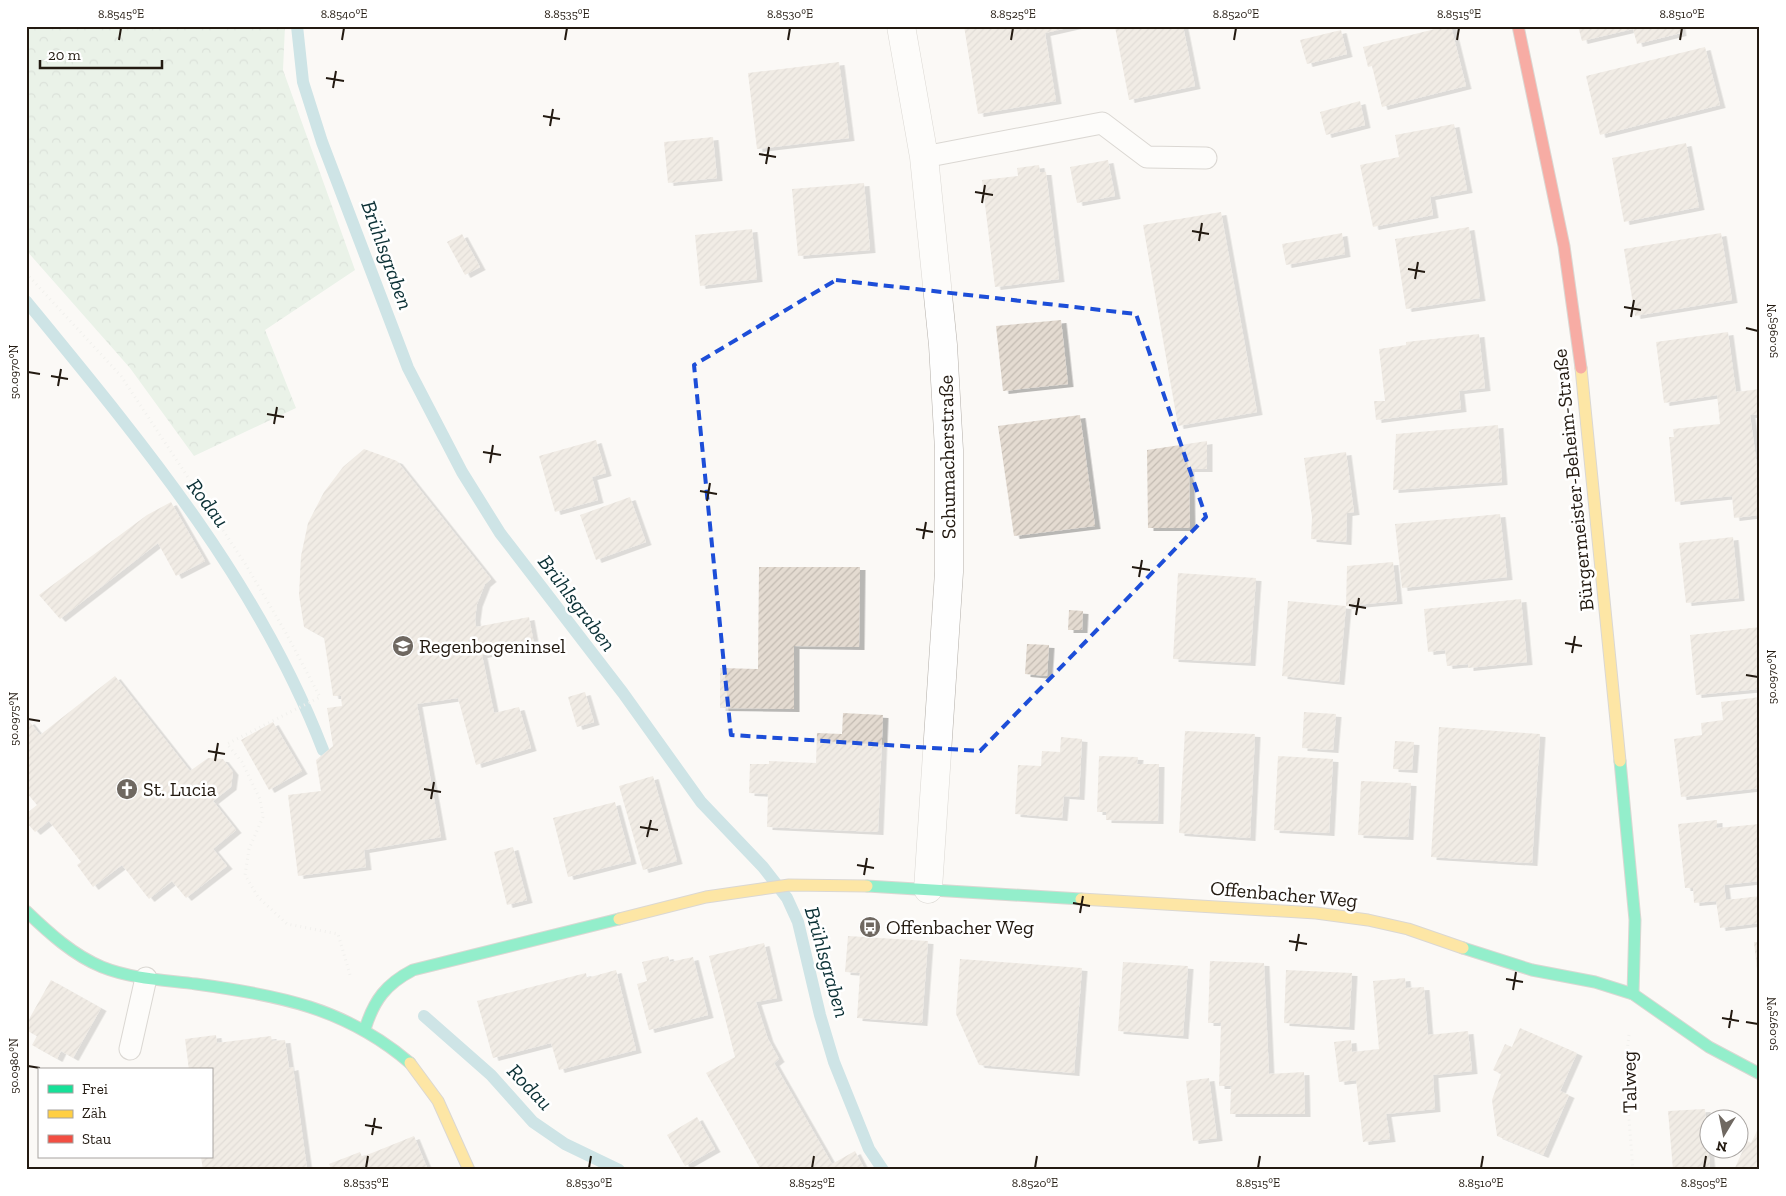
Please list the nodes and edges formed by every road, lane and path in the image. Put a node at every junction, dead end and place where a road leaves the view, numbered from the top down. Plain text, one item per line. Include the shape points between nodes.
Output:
1 (901, 26) edge
2 (1518, 26) edge
3 (924, 157) junction
4 (1206, 158) dead end
5 (26, 273) edge
6 (928, 889) junction
7 (26, 912) edge
8 (146, 978) junction
9 (1633, 994) junction
10 (365, 1029) junction
11 (130, 1049) dead end
12 (1760, 1074) edge
13 (469, 1170) edge
14 (1633, 1170) edge

1 - 3 street, Schumacherstraße
2 - 9 street, Bürgermeister-Beheim-Straße via 1564,246 1584,386 1635,920
3 - 4 lane via 1102,123 1147,158
3 - 6 street, Schumacherstraße via 944,345 950,450 949,572
5 - 10 path via 121,376 246,565 320,698 227,744 242,762 253,784 263,817 249,849 245,875 258,897 287,924 338,934
6 - 9 street, Offenbacher Weg via 1316,913 1368,920 1408,929 1499,960
6 - 10 street, Offenbacher Weg via 789,885 706,897 414,970 378,994
7 - 8 street via 62,945 76,953 103,967
8 - 10 street via 284,998
8 - 11 lane
9 - 12 street, Offenbacher Weg via 1709,1047
9 - 14 path, Talweg via 1625,1068
10 - 13 street via 412,1065 439,1101

